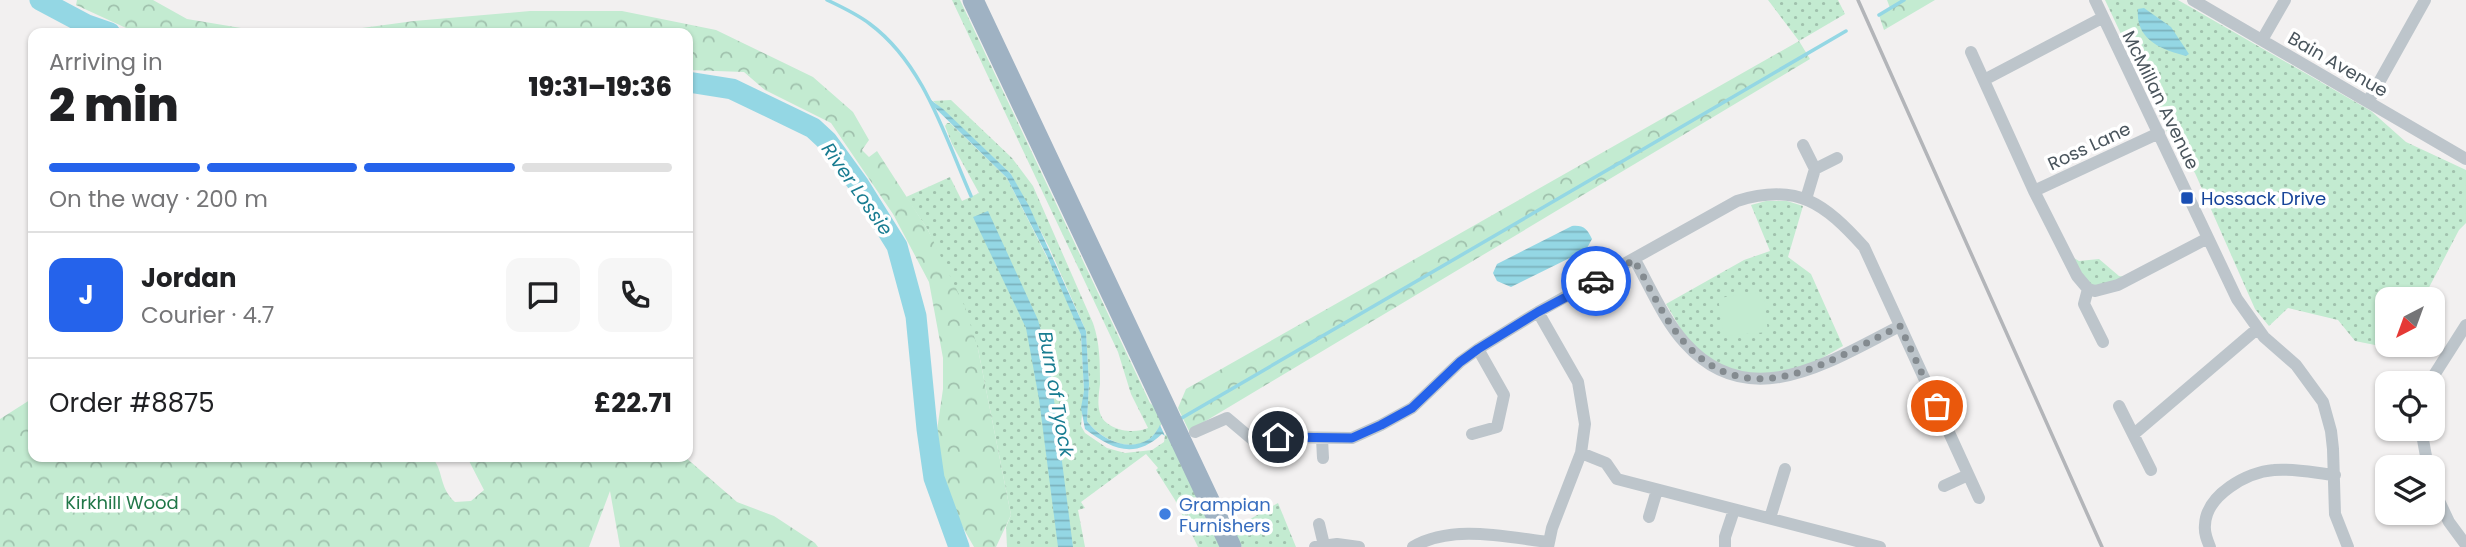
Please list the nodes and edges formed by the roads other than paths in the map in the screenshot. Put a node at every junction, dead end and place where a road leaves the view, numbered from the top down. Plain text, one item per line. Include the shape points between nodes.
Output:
1 (973, 0) edge
2 (2095, 0) edge
3 (2193, 0) edge
4 (2285, 0) edge
5 (2425, 0) edge
6 (2102, 18) junction
7 (2262, 40) junction
8 (1971, 52) dead end
9 (1984, 80) junction
10 (2368, 102) junction
11 (2159, 133) junction
12 (1803, 145) dead end
13 (1838, 158) dead end
14 (2466, 159) edge
15 (1815, 169) junction
16 (2034, 191) junction
17 (1807, 199) junction
18 (2208, 238) junction
19 (1634, 260) junction
20 (2088, 289) junction
21 (1538, 312) junction
22 (2466, 325) edge
23 (1900, 326) junction
24 (2257, 329) junction
25 (2103, 342) dead end
26 (1478, 349) junction
27 (2436, 371) edge
28 (2119, 406) dead end
29 (1181, 427) junction
30 (1472, 434) dead end
31 (2134, 434) junction
32 (1322, 439) junction
33 (1581, 453) junction
34 (1323, 458) dead end
35 (1785, 469) dead end
36 (2151, 470) dead end
37 (1968, 475) junction
38 (2335, 475) junction
39 (1944, 486) dead end
40 (1657, 490) junction
41 (1979, 498) dead end
42 (1734, 510) junction
43 (2445, 514) edge
44 (1649, 517) dead end
45 (1770, 519) junction
46 (1319, 524) dead end
47 (1492, 541) edge
48 (1548, 544) edge
49 (2466, 545) edge
50 (1319, 546) edge
51 (1231, 547) edge
52 (1359, 547) edge
53 (1413, 547) edge
54 (1726, 547) edge
55 (1880, 547) edge
56 (2210, 547) edge
57 (2348, 547) edge

1 - 29 highway
2 - 6 street, McMillan Avenue
3 - 7 street, Bain Avenue
4 - 7 street
5 - 10 street
6 - 9 street
6 - 11 street, McMillan Avenue
7 - 10 street, Bain Avenue
8 - 9 street
9 - 16 street
10 - 14 street, Bain Avenue
11 - 16 street, Ross Lane
11 - 18 street, McMillan Avenue
12 - 15 street
13 - 15 street
15 - 17 street
16 - 20 street
17 - 19 street via 1759,194 1737,201
17 - 23 street via 1835,215 1864,247
18 - 20 street via 2134,278 2102,290
18 - 24 street, McMillan Avenue
19 - 21 street
19 - 23 street via 1684,343 1714,368 1736,376 1786,377
20 - 25 street via 2084,304
21 - 26 street
21 - 33 street via 1578,382 1585,424
22 - 27 street
23 - 37 street
24 - 31 street
24 - 38 street, McMillan Avenue via 2296,365 2323,402
26 - 30 street via 1504,395 1497,427
26 - 32 street via 1412,408 1352,438
28 - 31 street
29 - 32 street via 1227,418 1259,445 1278,437
29 - 51 highway
31 - 36 street
32 - 34 street
33 - 40 street via 1606,463 1617,479
33 - 48 street
35 - 45 street
37 - 39 street
37 - 41 street
38 - 56 street via 2274,470 2242,481 2211,507 2204,528
38 - 57 street, McMillan Avenue via 2335,514
40 - 42 street
40 - 44 street
42 - 45 street
42 - 54 street
43 - 49 street
45 - 55 street
46 - 50 street
47 - 48 street
47 - 53 street via 1436,537
50 - 52 street

